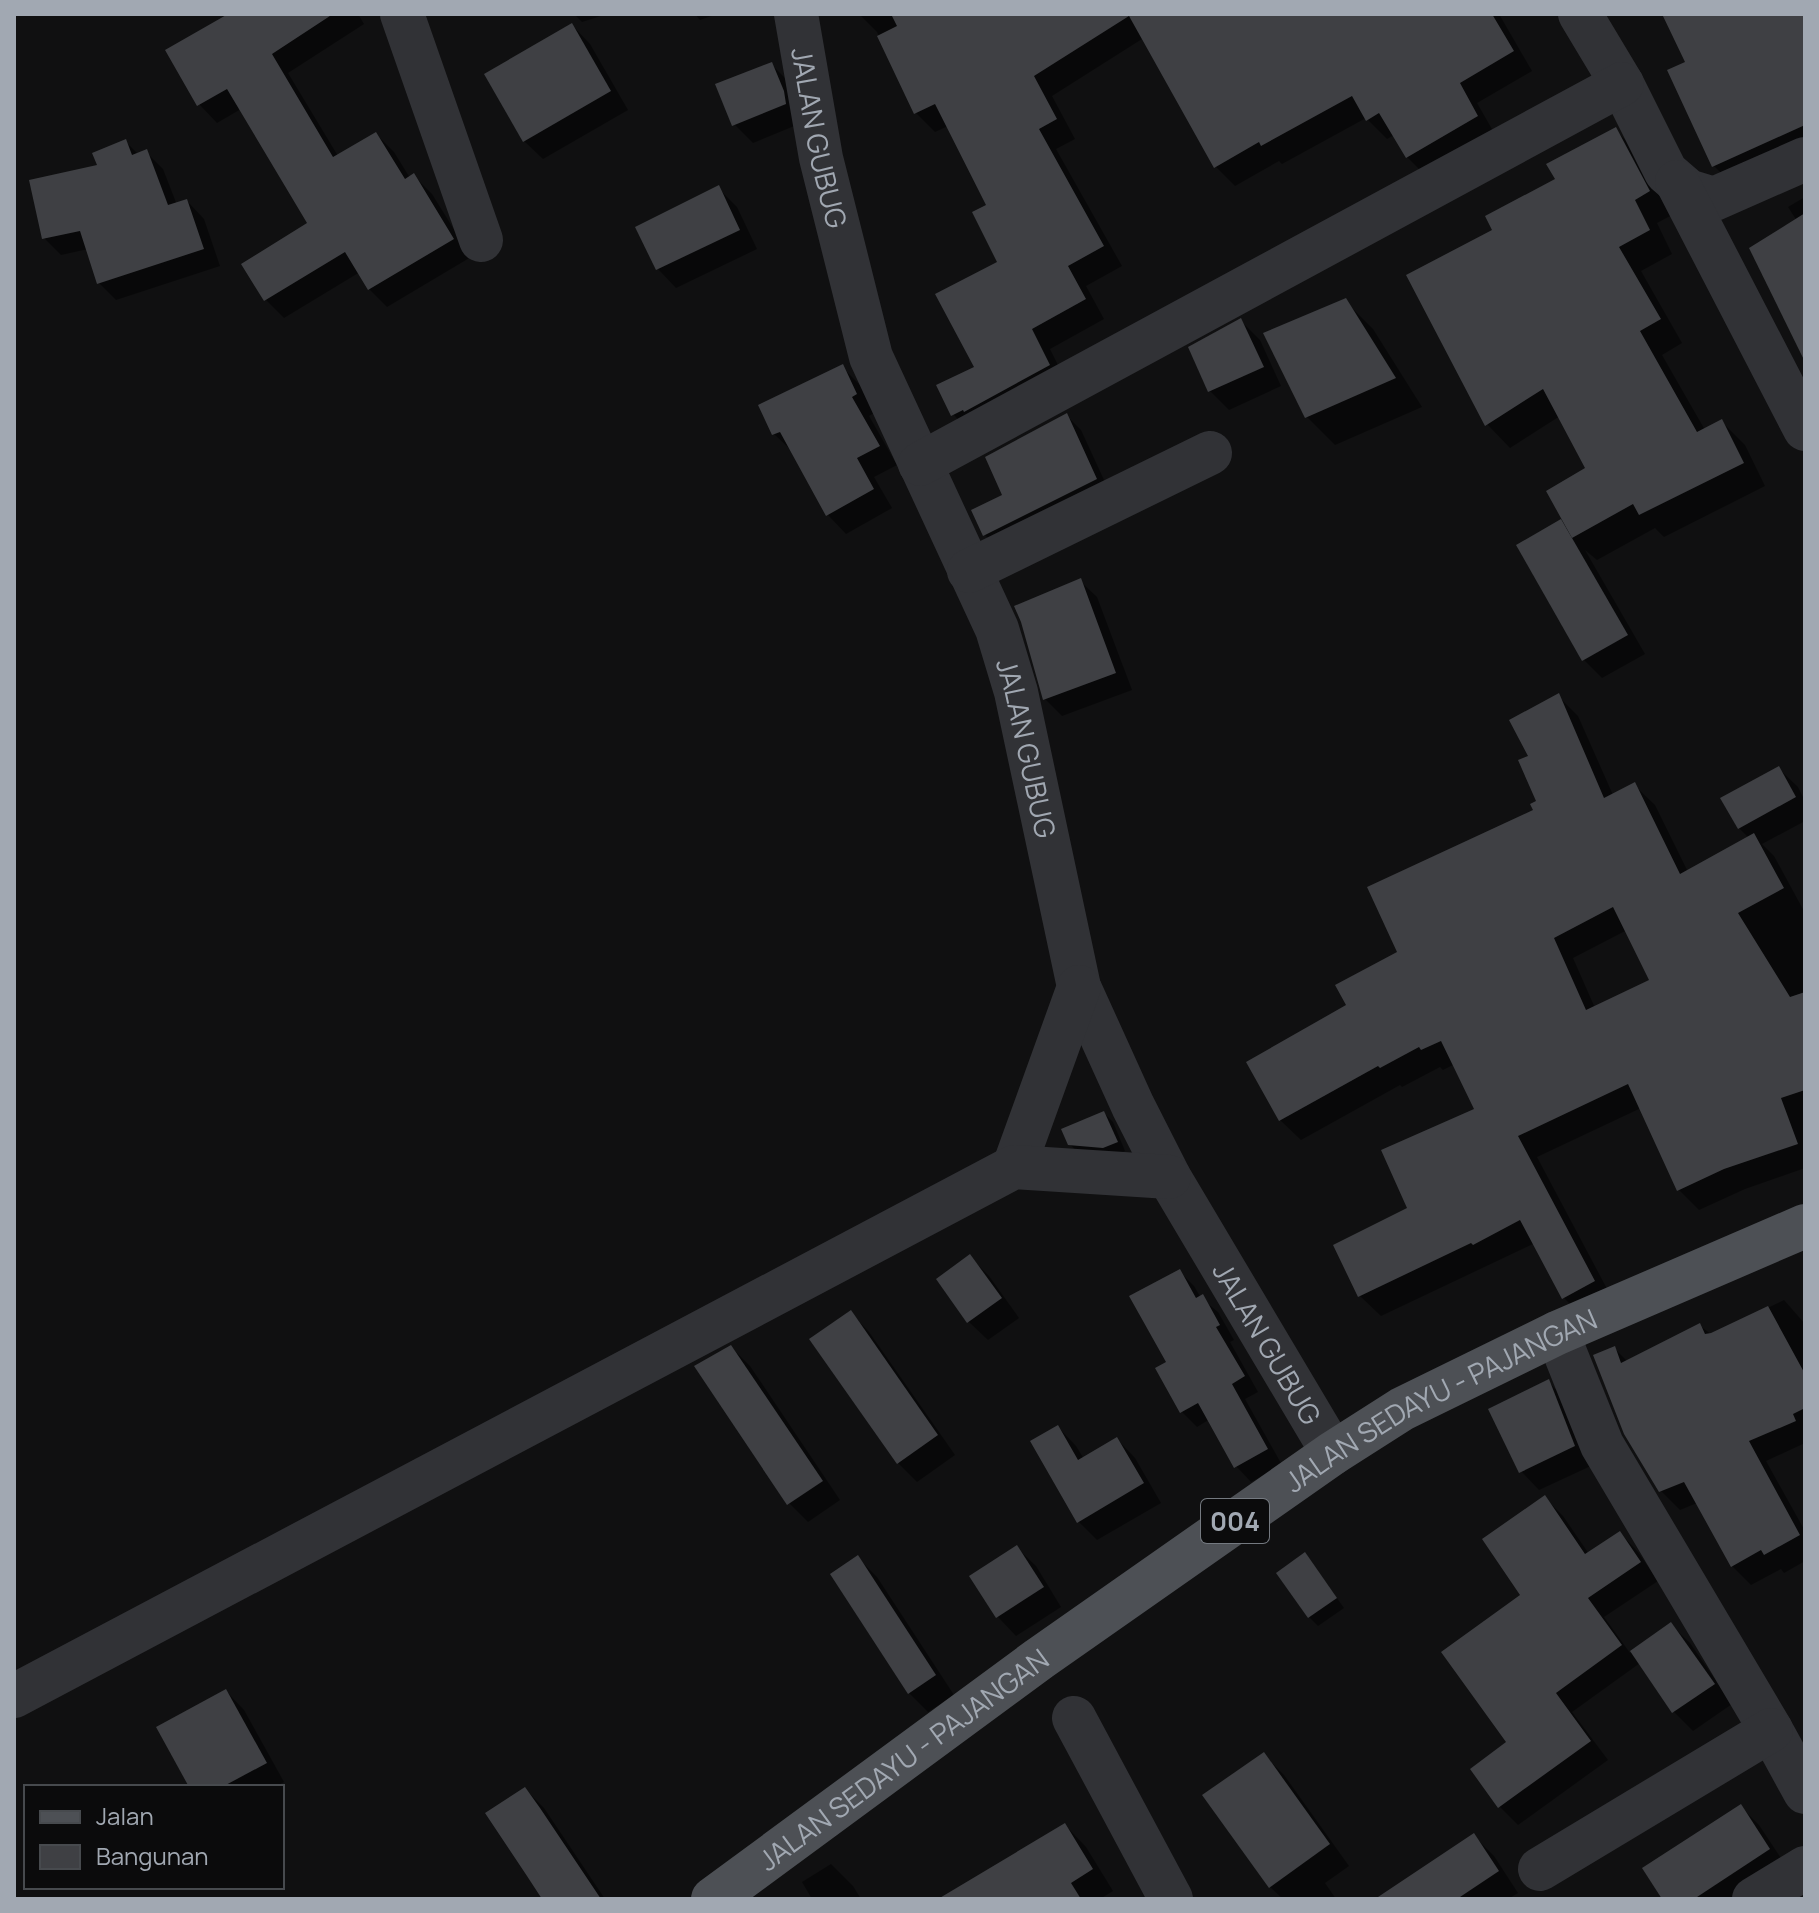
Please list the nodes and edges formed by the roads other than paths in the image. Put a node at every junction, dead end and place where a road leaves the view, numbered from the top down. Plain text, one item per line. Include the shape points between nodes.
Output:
1 (402, 14) edge
2 (796, 14) edge
3 (1580, 14) edge
4 (1622, 84) junction
5 (1805, 159) edge
6 (1677, 182) junction
7 (481, 240) dead end
8 (1805, 429) edge
9 (1210, 453) dead end
10 (920, 464) junction
11 (969, 571) junction
12 (1079, 987) junction
13 (1014, 1167) junction
14 (1169, 1177) junction
15 (1805, 1226) edge
16 (1557, 1333) junction
17 (1333, 1453) junction
18 (14, 1696) edge
19 (1074, 1718) dead end
20 (1771, 1730) junction
21 (1805, 1792) edge
22 (1805, 1868) edge
23 (1540, 1869) dead end
24 (713, 1899) edge
25 (1171, 1899) edge
26 (1754, 1899) edge

1 - 7 street
2 - 10 street, JALAN GUBUG via 821,158 871,357
3 - 4 street
4 - 6 street via 1666,172
4 - 10 street
5 - 6 street via 1714,199
6 - 8 street
9 - 11 street
10 - 11 street, JALAN GUBUG
11 - 12 street, JALAN GUBUG via 997,629 1016,692
12 - 13 street
12 - 14 street, JALAN GUBUG
13 - 14 street
13 - 18 street
14 - 17 street, JALAN GUBUG
15 - 16 main road, JALAN SEDAYU - PAJANGAN / 004
16 - 17 main road, JALAN SEDAYU - PAJANGAN / 004 via 1402,1409
16 - 20 street via 1602,1445
17 - 24 main road, JALAN SEDAYU - PAJANGAN / 004 via 1039,1659
19 - 25 street
20 - 21 street
20 - 23 street
22 - 26 street

